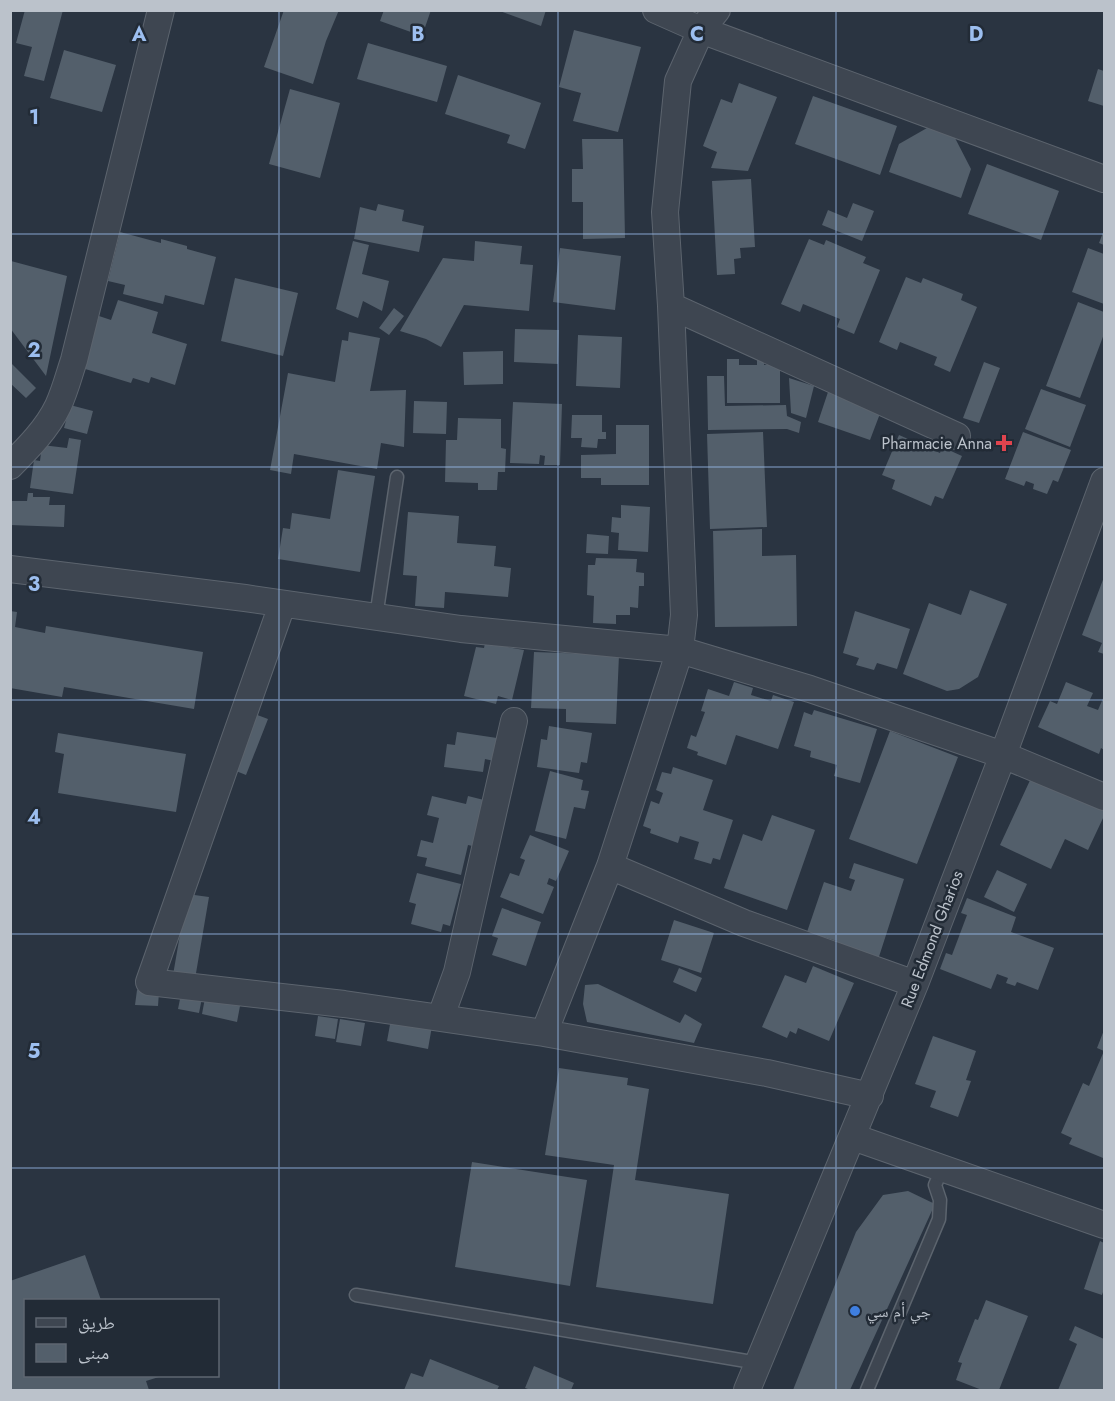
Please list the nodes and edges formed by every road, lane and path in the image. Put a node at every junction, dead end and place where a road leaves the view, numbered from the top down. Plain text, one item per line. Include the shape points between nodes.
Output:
1 (161, 10) edge
2 (656, 10) edge
3 (709, 20) edge
4 (1104, 179) edge
5 (671, 306) junction
6 (957, 436) dead end
7 (10, 466) edge
8 (397, 477) dead end
9 (1104, 481) edge
10 (10, 569) edge
11 (282, 605) junction
12 (376, 617) junction
13 (680, 650) junction
14 (514, 721) dead end
15 (1003, 755) junction
16 (1104, 797) edge
17 (610, 866) junction
18 (915, 984) junction
19 (441, 1016) junction
20 (544, 1033) junction
21 (870, 1096) junction
22 (853, 1137) junction
23 (942, 1168) junction
24 (1104, 1225) edge
25 (356, 1295) dead end
26 (758, 1363) junction
27 (747, 1390) edge
28 (867, 1390) edge

1 - 7 street via 74,360 58,408
2 - 3 street
3 - 4 street
3 - 5 street via 678,81 665,212
5 - 6 street
5 - 13 street via 684,615
8 - 12 lane
9 - 15 street, Rue Edmond Gharios
10 - 11 street
11 - 12 street
11 - 19 street via 149,982
12 - 13 street
13 - 15 street via 810,689
13 - 17 street
14 - 19 street via 457,972
15 - 16 street
15 - 18 street, Rue Edmond Gharios
17 - 18 street via 744,923
17 - 20 street
18 - 21 street, Rue Edmond Gharios
19 - 20 street
20 - 21 street via 767,1073
21 - 22 street, Rue Edmond Gharios
22 - 23 street
22 - 26 street, Rue Edmond Gharios
23 - 24 street
23 - 28 lane via 936,1185 939,1220
25 - 26 lane
26 - 27 street, Rue Edmond Gharios

